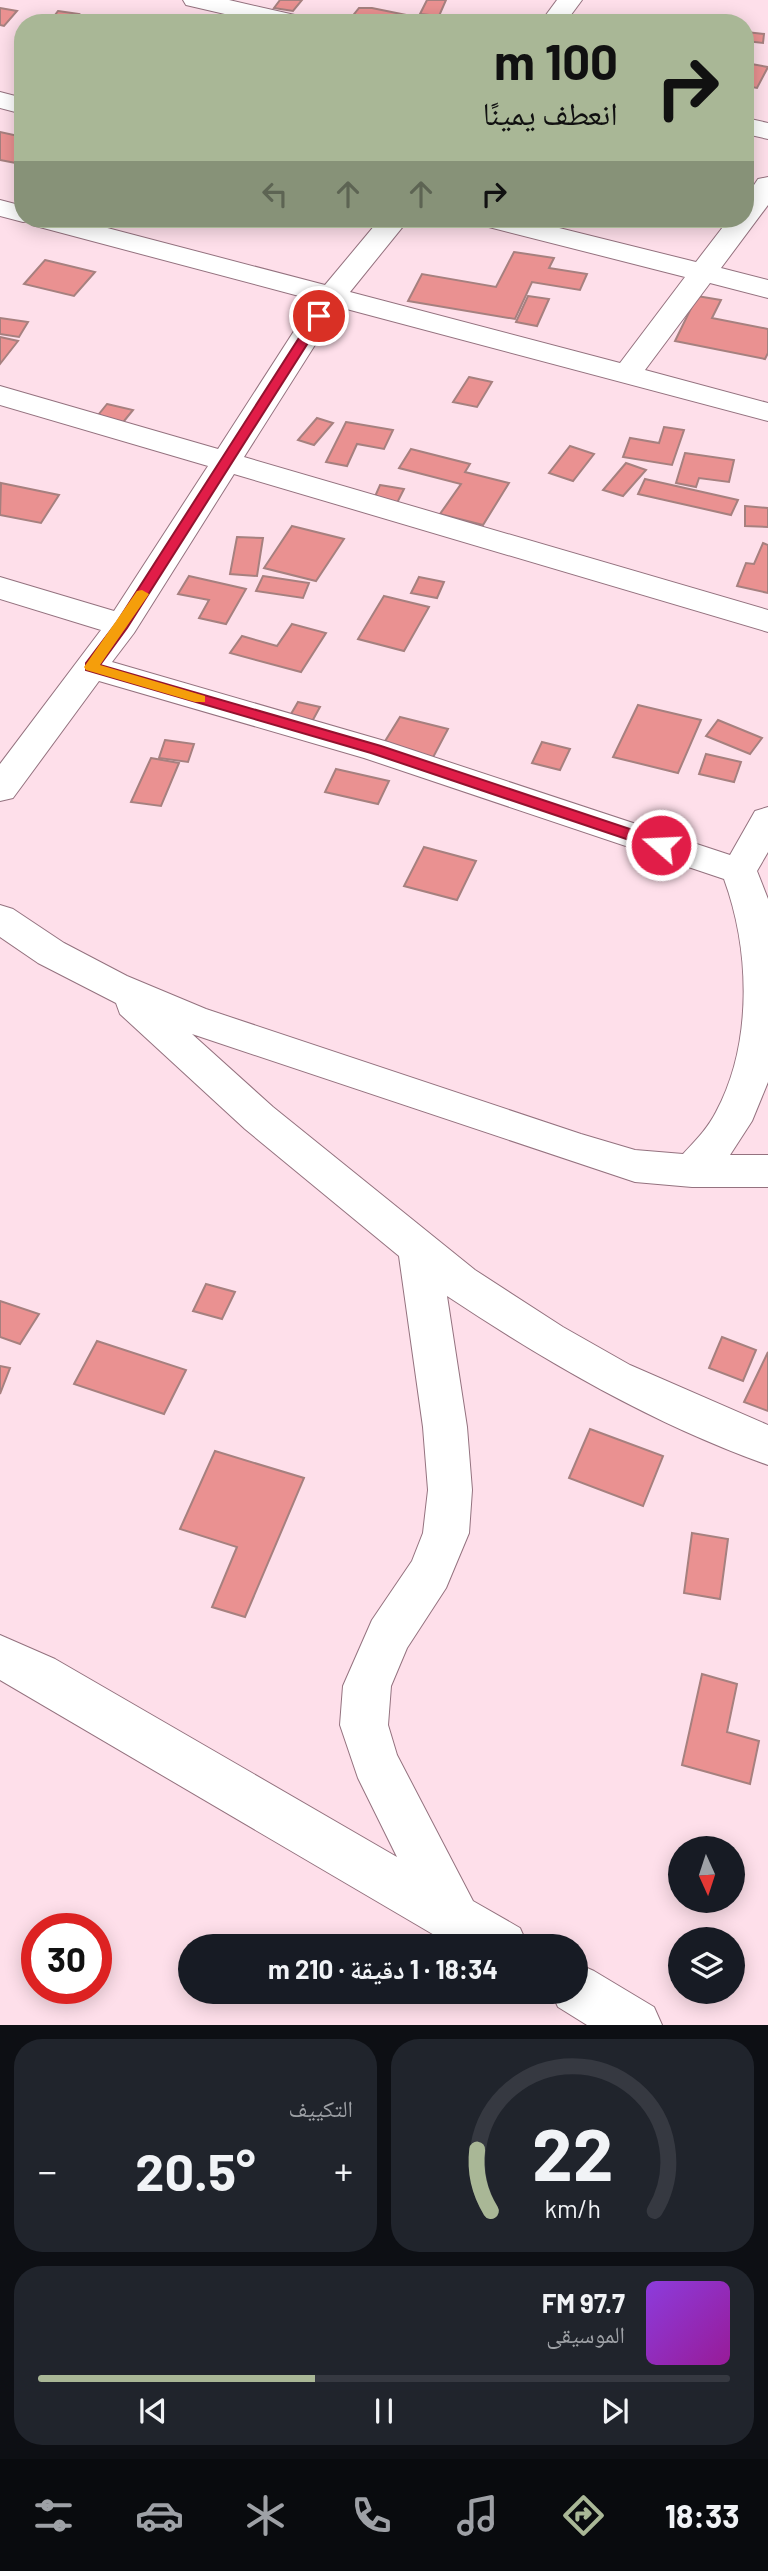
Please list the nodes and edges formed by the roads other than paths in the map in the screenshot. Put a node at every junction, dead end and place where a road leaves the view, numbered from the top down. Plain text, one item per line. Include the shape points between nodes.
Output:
1 (195, 0) edge
2 (570, 0) edge
3 (258, 14) edge
4 (559, 14) edge
5 (768, 185) edge
6 (754, 204) edge
7 (76, 228) edge
8 (388, 228) edge
9 (527, 228) edge
10 (736, 228) edge
11 (704, 272) junction
12 (768, 289) edge
13 (332, 295) junction
14 (627, 374) junction
15 (0, 395) edge
16 (768, 412) edge
17 (227, 462) junction
18 (0, 589) edge
19 (768, 621) edge
20 (122, 625) junction
21 (91, 667) junction
22 (0, 789) edge
23 (768, 820) edge
24 (739, 871) junction
25 (0, 919) edge
26 (114, 986) junction
27 (692, 1171) junction
28 (768, 1171) edge
29 (419, 1249) junction
30 (768, 1446) edge
31 (0, 1657) edge
32 (456, 1920) junction
33 (481, 1934) edge
34 (588, 1996) edge
35 (636, 2025) edge

1 - 3 street
2 - 4 street
5 - 6 street
7 - 13 street
8 - 13 street
9 - 11 street
10 - 11 street
11 - 12 street
11 - 14 street
13 - 14 street
13 - 17 street
14 - 16 street
15 - 17 street
17 - 19 street
17 - 20 street
18 - 20 street
20 - 21 street
21 - 22 street
21 - 24 street via 376,750
23 - 24 street
24 - 27 street via 756,922 762,991 756,1055 732,1122
25 - 26 street
26 - 27 street via 192,1019 579,1149 635,1166
26 - 29 street via 259,1118
27 - 28 street
29 - 30 street via 548,1340 615,1378
29 - 32 street via 445,1427 450,1490 446,1533 430,1573 389,1635 367,1686 364,1725 375,1762
31 - 32 street
32 - 33 street
34 - 35 street

